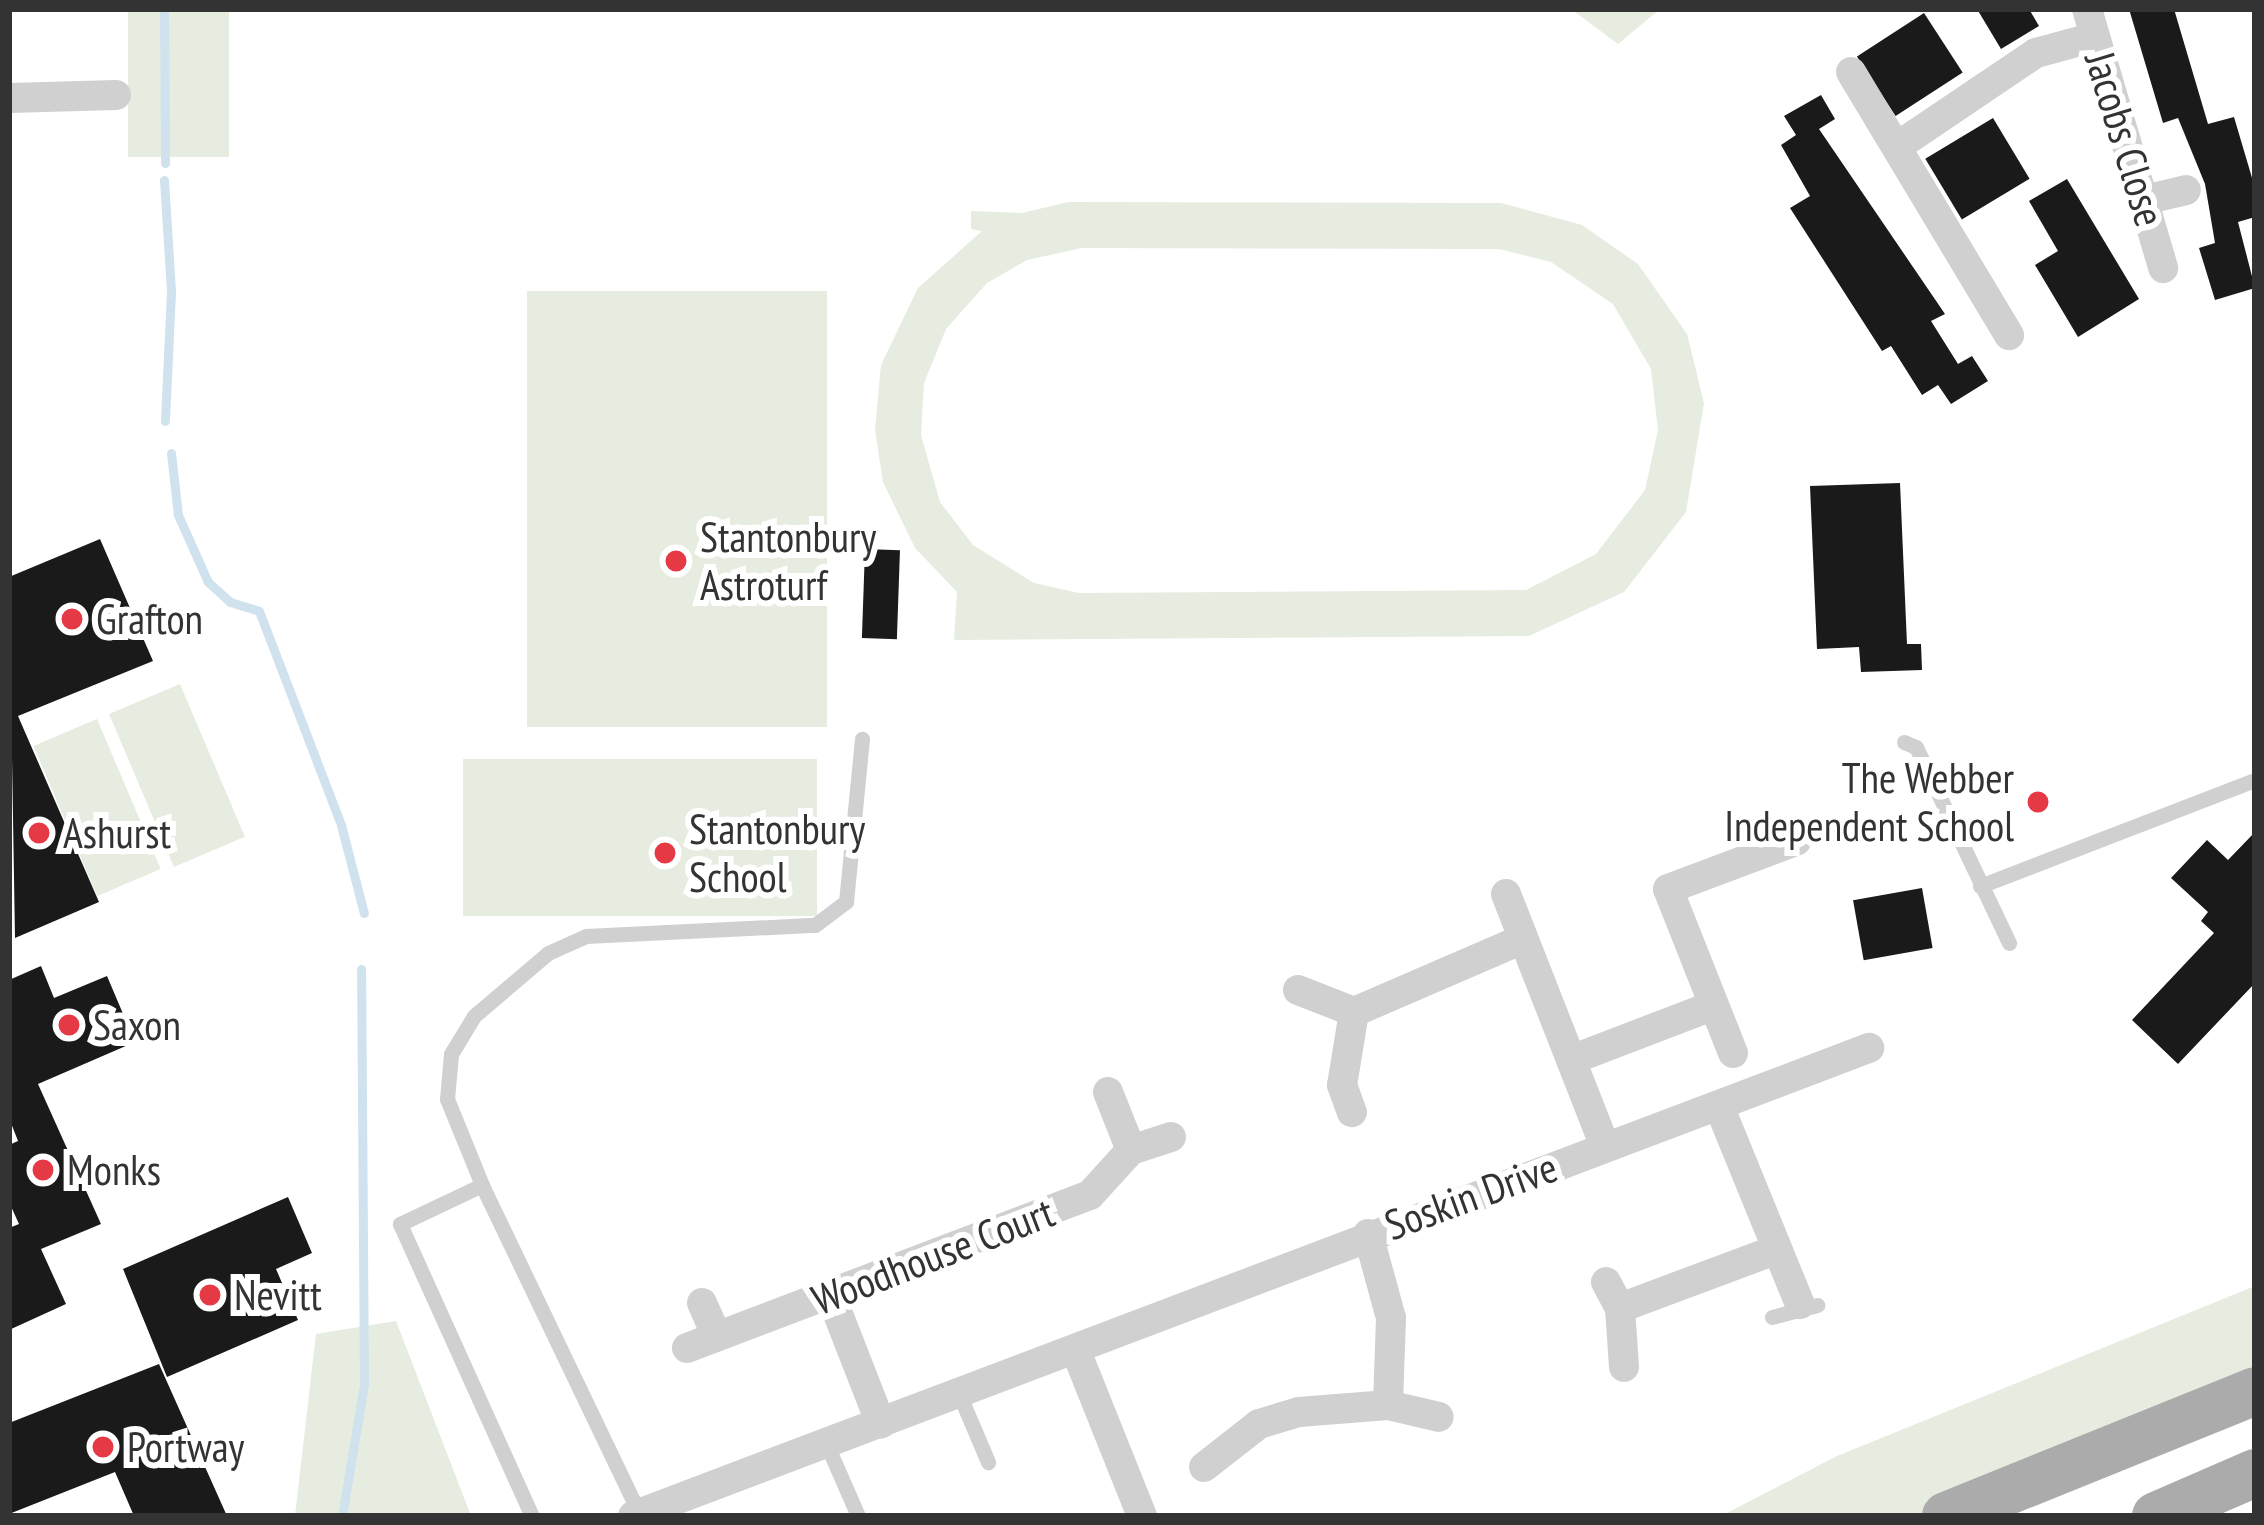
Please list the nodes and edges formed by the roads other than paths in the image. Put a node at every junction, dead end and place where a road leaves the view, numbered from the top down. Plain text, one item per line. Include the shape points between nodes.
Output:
1 (2091, 23) edge
2 (1851, 72) dead end
3 (116, 95) dead end
4 (9, 98) edge
5 (1898, 146) junction
6 (2186, 190) dead end
7 (2144, 200) junction
8 (2163, 268) dead end
9 (2008, 335) dead end
10 (862, 739) dead end
11 (1904, 742) dead end
12 (2255, 780) edge
13 (1796, 841) dead end
14 (1981, 886) junction
15 (1506, 894) dead end
16 (1523, 939) junction
17 (2009, 943) dead end
18 (1298, 990) dead end
19 (1712, 1006) junction
20 (1354, 1012) junction
21 (1869, 1048) dead end
22 (1732, 1053) dead end
23 (1571, 1060) junction
24 (1108, 1092) dead end
25 (1719, 1106) junction
26 (1352, 1112) dead end
27 (1171, 1137) dead end
28 (1606, 1147) junction
29 (1131, 1150) junction
30 (482, 1185) junction
31 (1368, 1234) junction
32 (1775, 1250) junction
33 (831, 1296) junction
34 (702, 1303) dead end
35 (1796, 1309) dead end
36 (717, 1336) junction
37 (687, 1348) dead end
38 (1076, 1351) junction
39 (1624, 1367) dead end
40 (2255, 1390) edge
41 (961, 1396) junction
42 (1388, 1405) junction
43 (1439, 1417) dead end
44 (881, 1424) junction
45 (827, 1445) junction
46 (1203, 1454) dead end
47 (988, 1462) dead end
48 (2255, 1473) edge
49 (638, 1515) edge
50 (532, 1516) edge
51 (858, 1516) edge
52 (1142, 1516) edge
53 (1946, 1516) edge
54 (2156, 1516) edge

1 - 5 street
1 - 7 street, Jacobs Close
2 - 5 street
3 - 4 street
5 - 9 street via 1985,268
6 - 7 street
7 - 8 street, Jacobs Close
10 - 30 lane via 855,871 846,902 815,925 586,936 548,953 474,1016 451,1054 447,1099
11 - 14 lane via 1916,747
12 - 14 lane
13 - 19 street via 1668,890
14 - 17 lane
15 - 16 street
16 - 20 street
16 - 23 street
18 - 20 street
19 - 22 street
19 - 23 street
20 - 26 street via 1342,1085
21 - 25 street, Soskin Drive
23 - 28 street
24 - 29 street
25 - 28 street, Soskin Drive
25 - 32 street
27 - 29 street
28 - 31 street, Soskin Drive
29 - 33 street, Woodhouse Court via 1090,1196
30 - 49 lane
30 - 50 lane via 400,1224
31 - 38 street, Soskin Drive
31 - 42 street via 1391,1318
32 - 35 street
32 - 39 street via 1613,1295
33 - 36 street, Woodhouse Court
33 - 44 street
34 - 36 street
36 - 37 street, Woodhouse Court
38 - 41 street, Soskin Drive
38 - 52 street
40 - 53 main road
41 - 44 street, Soskin Drive
41 - 47 lane
42 - 43 street
42 - 46 street via 1299,1412
44 - 45 street, Soskin Drive
45 - 49 street, Soskin Drive
45 - 51 lane
48 - 54 main road

